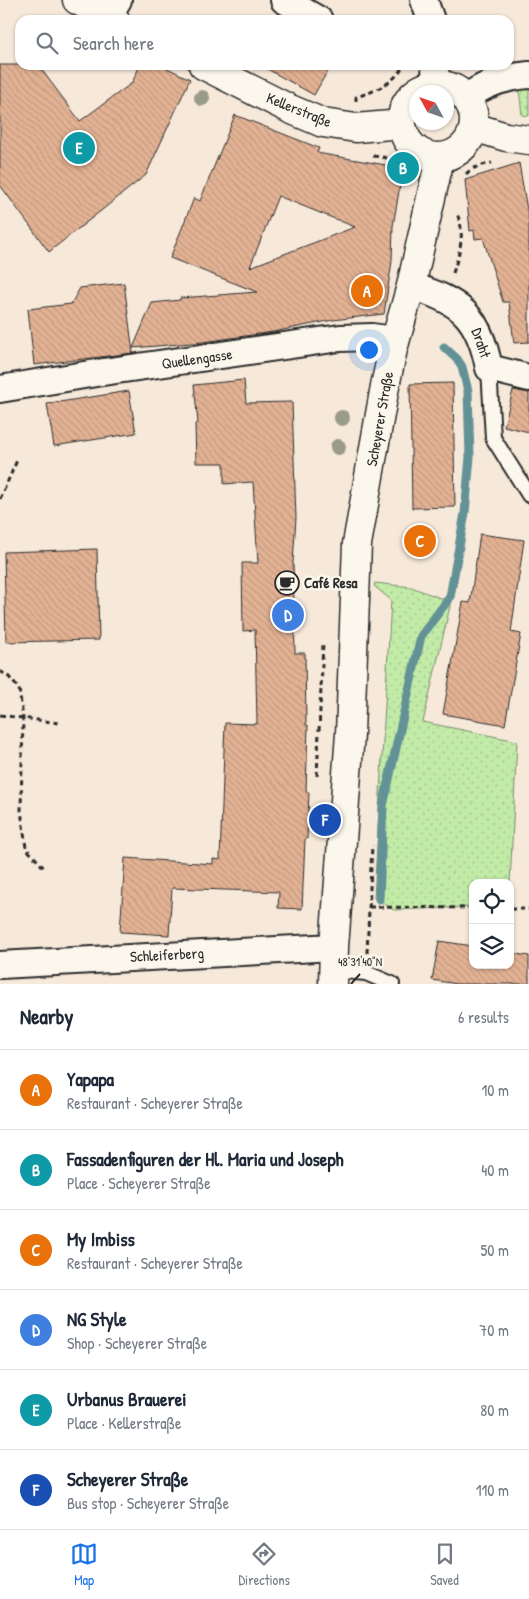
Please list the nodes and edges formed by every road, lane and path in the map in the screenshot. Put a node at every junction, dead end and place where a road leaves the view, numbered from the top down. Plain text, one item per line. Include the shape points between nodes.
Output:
1 (284, 0) edge
2 (424, 0) edge
3 (77, 1) edge
4 (114, 12) edge
5 (311, 15) edge
6 (429, 15) edge
7 (213, 70) edge
8 (400, 70) edge
9 (435, 75) edge
10 (529, 75) edge
11 (356, 97) dead end
12 (466, 98) junction
13 (402, 124) junction
14 (474, 127) junction
15 (524, 139) edge
16 (372, 156) dead end
17 (440, 158) junction
18 (408, 175) dead end
19 (465, 176) dead end
20 (411, 286) junction
21 (395, 340) junction
22 (489, 368) junction
23 (529, 378) edge
24 (0, 389) edge
25 (18, 458) dead end
26 (529, 495) edge
27 (0, 499) edge
28 (0, 671) edge
29 (0, 715) edge
30 (23, 718) junction
31 (59, 723) dead end
32 (44, 868) dead end
33 (369, 908) dead end
34 (469, 908) edge
35 (514, 909) edge
36 (529, 909) edge
37 (0, 964) edge
38 (334, 967) edge
39 (392, 984) edge

1 - 5 street
2 - 6 street
3 - 4 street
7 - 13 street, Kellerstraße via 323,123 356,128
8 - 11 path via 378,90
9 - 12 street
9 - 13 street via 407,102 402,112
10 - 12 street via 509,77 479,88
12 - 14 street via 473,112
13 - 17 street via 407,140 418,152
14 - 15 street
14 - 17 street via 468,142 460,150
15 - 19 path via 518,162 483,164
16 - 18 path via 393,160 404,166
17 - 20 street, Scheyerer Straße
20 - 21 street, Scheyerer Straße
20 - 22 street, Draht via 446,298 473,321 484,342
21 - 24 street, Quellengasse via 340,338 96,372
21 - 38 street, Scheyerer Straße via 357,544 350,734
22 - 23 street, Draht
22 - 26 lane via 493,438
25 - 27 path
28 - 30 path via 19,689
29 - 30 path
30 - 31 path
30 - 32 path via 22,820 26,848
33 - 34 path
35 - 36 path
37 - 38 street, Schleiferberg
38 - 39 lane via 366,973

